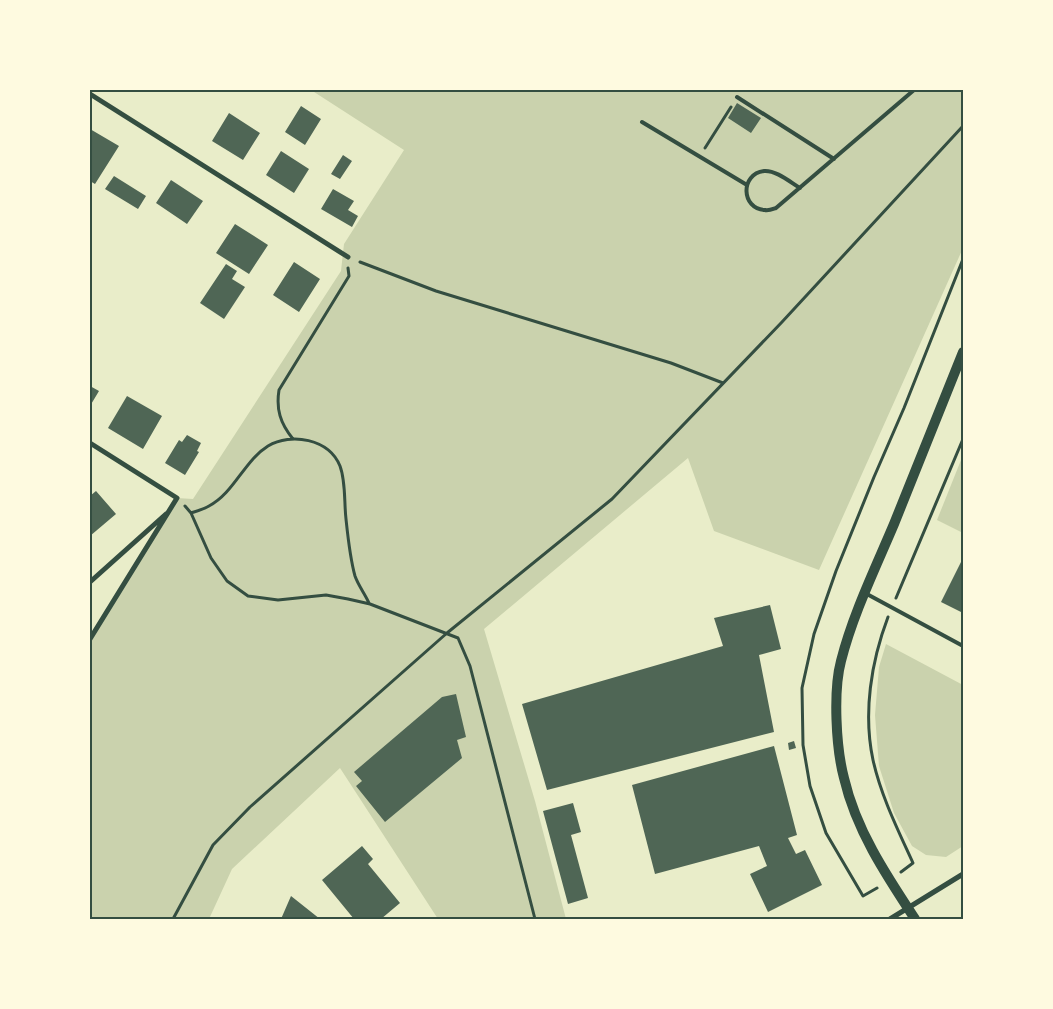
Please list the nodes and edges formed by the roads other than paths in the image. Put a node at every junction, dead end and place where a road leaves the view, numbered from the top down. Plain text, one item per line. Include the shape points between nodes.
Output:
1 (914, 90) edge
2 (90, 94) edge
3 (738, 97) road end
4 (642, 122) dead end
5 (834, 159) junction
6 (746, 185) junction
7 (800, 188) junction
8 (348, 257) road end
9 (963, 352) edge
10 (90, 443) edge
11 (170, 510) junction
12 (90, 582) edge
13 (865, 593) junction
14 (91, 635) edge
15 (963, 646) edge
16 (963, 874) edge
17 (908, 908) junction
18 (890, 919) edge
19 (915, 919) edge

1 - 5 lane
2 - 8 street
3 - 5 lane
4 - 6 lane
5 - 7 lane
6 - 7 lane via 765,171 777,174
6 - 7 lane via 747,197 764,211 776,208
9 - 13 main road
10 - 11 street via 178,498
11 - 12 street
11 - 14 street
13 - 15 lane
13 - 17 main road via 840,662 838,733 844,778 872,849
16 - 17 street
17 - 18 street
17 - 19 main road

